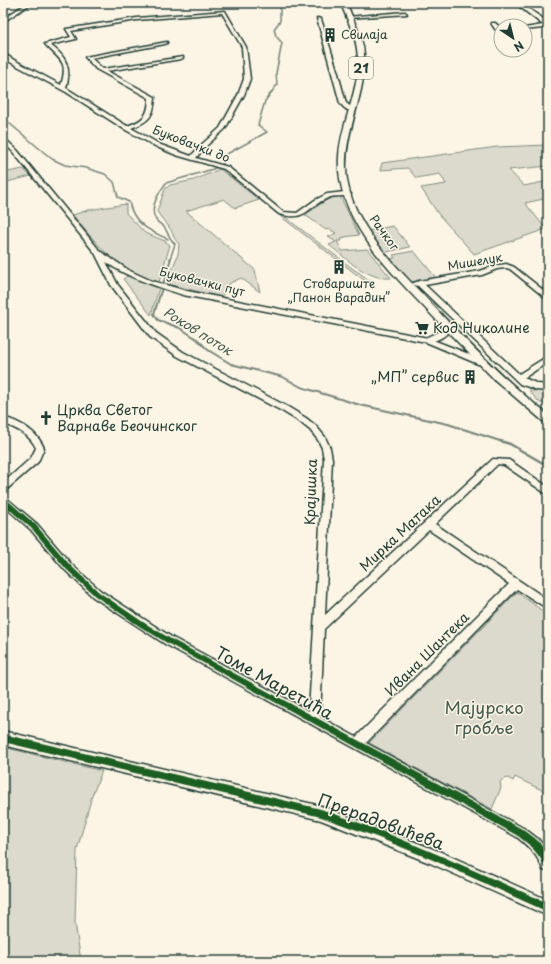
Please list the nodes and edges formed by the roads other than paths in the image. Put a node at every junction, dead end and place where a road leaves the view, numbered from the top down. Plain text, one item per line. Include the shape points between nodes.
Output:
1 (30, 3) edge
2 (344, 3) edge
3 (517, 3) edge
4 (405, 14) dead end
5 (349, 17) junction
6 (319, 19) dead end
7 (3, 21) edge
8 (533, 28) edge
9 (165, 43) dead end
10 (3, 54) edge
11 (180, 58) dead end
12 (105, 70) junction
13 (63, 88) junction
14 (352, 110) junction
15 (126, 128) junction
16 (3, 139) edge
17 (193, 158) junction
18 (348, 194) junction
19 (98, 252) junction
20 (128, 272) junction
21 (112, 279) junction
22 (419, 283) junction
23 (409, 284) junction
24 (548, 298) edge
25 (447, 325) junction
26 (428, 340) junction
27 (548, 358) edge
28 (481, 362) junction
29 (519, 378) junction
30 (548, 388) edge
31 (3, 420) edge
32 (548, 420) edge
33 (3, 488) edge
34 (548, 492) edge
35 (3, 500) edge
36 (429, 525) junction
37 (517, 583) junction
38 (548, 605) edge
39 (319, 627) junction
40 (314, 720) junction
41 (3, 738) edge
42 (357, 744) junction
43 (548, 865) edge
44 (547, 904) edge

1 - 7 street
2 - 5 main road, Рачког / 21
3 - 8 street via 546,25
4 - 5 street
5 - 14 main road, Рачког / 21 via 362,54
6 - 14 street via 343,103
9 - 12 street, Буковачки до via 87,57 98,68
10 - 13 street, Буковачки до
11 - 12 street
12 - 15 street, Буковачки до via 152,97 151,111 147,118
13 - 15 street, Буковачки до
13 - 17 street via 66,65 48,44 74,38 68,30 137,19 223,12 244,47 247,79 222,129
14 - 18 main road, Рачког / 21 via 342,155 342,172
15 - 17 street, Буковачки до via 166,149
16 - 19 street, Буковачки пут
17 - 18 street, Буковачки до via 226,168 281,214 289,216 302,214 328,196
18 - 23 main road, Рачког / 21 via 363,229
19 - 20 street, Буковачки пут
19 - 21 street, Крајишка
20 - 21 street via 116,274
20 - 26 street, Буковачки пут via 162,286 218,300
21 - 39 street, Крајишка via 147,327 162,342 285,409 313,428 322,440 328,459
22 - 23 street, Мишелук
22 - 24 street, Мишелук via 482,273 506,266 512,268
22 - 29 street
23 - 25 main road, Рачког / 21
25 - 26 main road via 442,334
25 - 28 main road, Рачког / 21
26 - 28 street, Буковачки пут
27 - 29 street
28 - 32 main road, Рачког / 21
29 - 30 street via 530,386
31 - 33 street via 31,434 40,448 35,460
34 - 36 street, Мирка Матака via 500,460 492,463
35 - 40 street, Томе Маретића via 34,527 68,567 97,594 169,641
36 - 37 street
36 - 39 street, Мирка Матака
37 - 38 street
37 - 42 street, Ивана Шантека
39 - 40 street, Крајишка
40 - 42 street, Томе Маретића
41 - 44 main road, Прерадовићева via 321,813 445,860
42 - 43 street, Томе Маретића via 521,833 536,844

